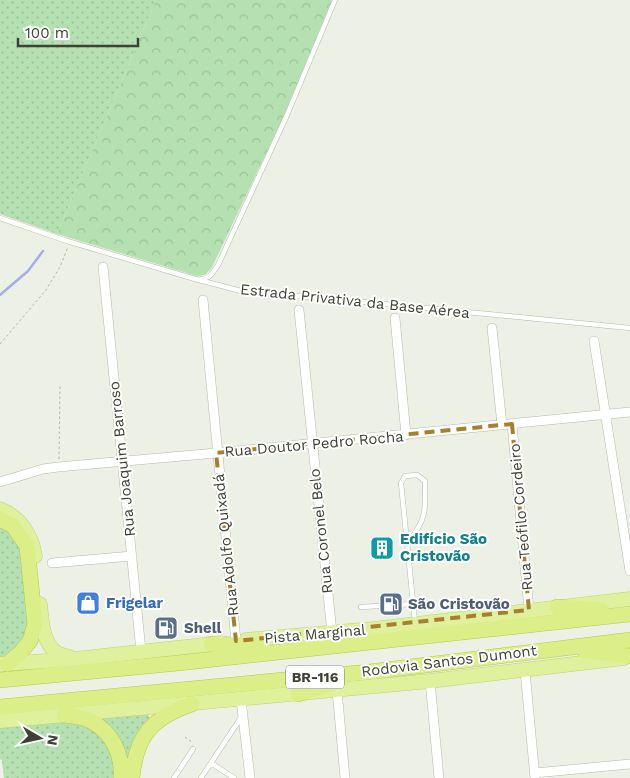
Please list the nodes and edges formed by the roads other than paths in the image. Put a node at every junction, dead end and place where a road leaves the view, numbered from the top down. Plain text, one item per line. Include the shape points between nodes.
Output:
1 (335, 0) edge
2 (0, 218) edge
3 (103, 267) dead end
4 (195, 279) junction
5 (203, 300) dead end
6 (299, 310) dead end
7 (395, 318) dead end
8 (492, 328) dead end
9 (630, 328) edge
10 (594, 341) dead end
11 (630, 412) edge
12 (606, 414) junction
13 (512, 424) junction
14 (502, 425) junction
15 (406, 435) junction
16 (312, 444) junction
17 (216, 453) junction
18 (122, 462) junction
19 (0, 482) edge
20 (0, 509) edge
21 (0, 519) edge
22 (407, 544) junction
23 (132, 556) junction
24 (52, 563) dead end
25 (630, 571) edge
26 (630, 598) edge
27 (413, 604) junction
28 (557, 607) junction
29 (361, 608) dead end
30 (529, 610) junction
31 (630, 612) edge
32 (415, 623) junction
33 (332, 633) junction
34 (630, 640) edge
35 (236, 641) junction
36 (210, 644) junction
37 (314, 648) junction
38 (561, 648) junction
39 (141, 651) junction
40 (630, 657) edge
41 (75, 659) junction
42 (4, 664) edge
43 (525, 671) junction
44 (369, 672) junction
45 (0, 680) edge
46 (430, 681) junction
47 (337, 690) junction
48 (298, 694) junction
49 (241, 700) junction
50 (192, 704) junction
51 (0, 707) edge
52 (243, 714) junction
53 (64, 715) junction
54 (0, 721) edge
55 (193, 749) dead end
56 (211, 763) junction
57 (630, 764) edge
58 (535, 776) edge
59 (231, 777) edge
60 (121, 778) edge
61 (132, 778) edge
62 (174, 778) edge
63 (201, 778) edge
64 (250, 778) edge
65 (344, 778) edge
66 (439, 778) edge

1 - 4 lane via 287,115 218,265 204,279
2 - 4 lane, Estrada Privativa da Base Aérea
3 - 18 street, Rua Joaquim Barroso
4 - 9 lane, Estrada Privativa da Base Aérea via 246,292
5 - 17 street, Rua Adolfo Quixadá
6 - 16 street, Rua Coronel Belo
7 - 15 street
8 - 14 street, Rua Teófilo Cordeiro
10 - 12 street
11 - 12 street, Rua Doutor Pedro Rocha
12 - 13 street, Rua Doutor Pedro Rocha
12 - 25 street
13 - 14 street, Rua Doutor Pedro Rocha
13 - 30 street, Rua Teófilo Cordeiro
14 - 15 street, Rua Doutor Pedro Rocha
15 - 16 street, Rua Doutor Pedro Rocha
16 - 17 street, Rua Doutor Pedro Rocha
16 - 33 street, Rua Coronel Belo
17 - 18 street, Rua Doutor Pedro Rocha
17 - 35 street, Rua Adolfo Quixadá
18 - 19 street, Rua Doutor Pedro Rocha via 42,469
18 - 23 street, Rua Joaquim Barroso
20 - 41 main road via 23,526 32,541 48,642 57,652
21 - 42 highway via 13,526 27,546 35,624 30,641
22 - 22 lane via 401,483 405,476 417,475 425,481 426,505 420,527
22 - 27 lane
23 - 24 street
23 - 39 street, Rua Joaquim Barroso
26 - 28 main road, Pista Marginal
27 - 29 lane
27 - 32 lane
28 - 30 main road, Pista Marginal
28 - 31 highway
30 - 32 main road, Pista Marginal
31 - 37 highway, Rodovia Santos Dumont / BR-116
32 - 33 main road, Pista Marginal
33 - 35 main road, Pista Marginal
34 - 38 highway, Rodovia Santos Dumont / BR-116
35 - 36 main road, Pista Marginal
36 - 37 highway
36 - 39 main road, Pista Marginal
37 - 45 highway, Rodovia Santos Dumont / BR-116
38 - 40 highway
38 - 44 highway, Rodovia Santos Dumont / BR-116
39 - 41 main road, Pista Marginal
40 - 43 main road, BR-116
41 - 42 main road, Pista Marginal
43 - 46 main road, BR-116
43 - 58 street
44 - 48 highway
44 - 51 highway, Rodovia Santos Dumont / BR-116
46 - 47 main road, BR-116
46 - 66 street
47 - 48 main road, BR-116
47 - 65 street
48 - 49 main road, BR-116
49 - 50 main road, BR-116
49 - 52 street
50 - 53 main road, BR-116
50 - 61 highway via 163,715 148,731 138,748
52 - 56 lane
52 - 64 street
53 - 54 main road, BR-116
53 - 60 highway via 91,721 111,739 119,752
55 - 62 lane
56 - 59 lane
56 - 63 lane
57 - 58 street

